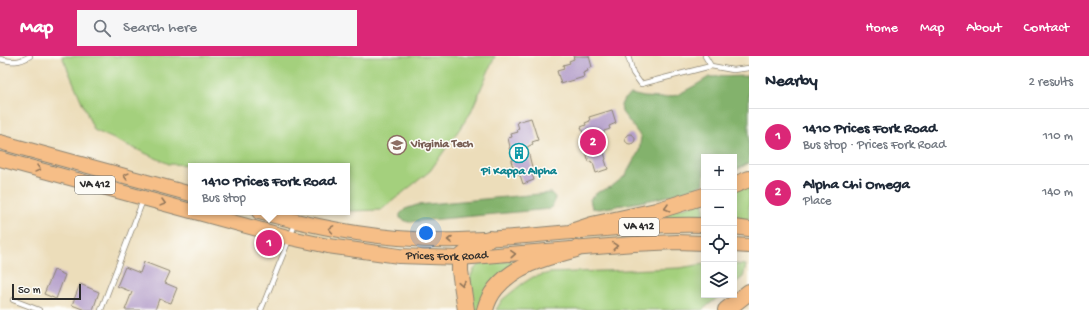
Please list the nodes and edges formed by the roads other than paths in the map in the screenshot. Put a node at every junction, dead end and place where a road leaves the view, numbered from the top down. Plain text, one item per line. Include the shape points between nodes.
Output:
1 (30, 56) edge
2 (628, 56) edge
3 (705, 56) edge
4 (0, 59) edge
5 (711, 66) junction
6 (749, 68) edge
7 (0, 142) edge
8 (0, 159) edge
9 (749, 179) edge
10 (737, 184) edge
11 (188, 193) edge
12 (701, 197) edge
13 (144, 198) junction
14 (188, 210) edge
15 (206, 215) edge
16 (270, 215) edge
17 (297, 222) junction
18 (701, 225) edge
19 (737, 227) edge
20 (749, 229) edge
21 (574, 232) junction
22 (291, 238) junction
23 (489, 239) junction
24 (701, 243) edge
25 (737, 245) edge
26 (749, 246) edge
27 (576, 249) junction
28 (460, 258) junction
29 (749, 292) edge
30 (13, 300) dead end
31 (39, 310) edge
32 (101, 310) edge
33 (262, 310) edge
34 (466, 310) edge
35 (485, 310) edge
36 (726, 310) edge

1 - 4 lane via 23,61 11,62
2 - 5 lane via 633,73 641,84
3 - 5 lane
5 - 6 lane via 733,70
11 -> 7 main road, VA 412
8 -> 13 main road, VA 412
9 - 10 highway
12 -> 21 highway
13 -> 14 main road, VA 412
13 - 32 lane
15 - 22 main road, Prices Fork Road / VA 412
16 - 17 main road, Prices Fork Road / VA 412
17 - 22 lane
23 -> 17 main road, Prices Fork Road / VA 412 via 399,239
18 - 21 main road, Prices Fork Road / VA 412
19 - 20 main road
21 - 23 main road, Prices Fork Road / VA 412
22 - 28 main road, Prices Fork Road / VA 412 via 399,256
22 - 33 lane
23 - 28 highway via 473,247
27 -> 24 main road, Prices Fork Road / VA 412 via 677,242
25 - 26 main road
28 -> 27 main road, Prices Fork Road / VA 412
27 - 35 highway via 540,259 512,273 492,293
28 -> 34 highway
29 - 36 highway
30 - 31 lane

